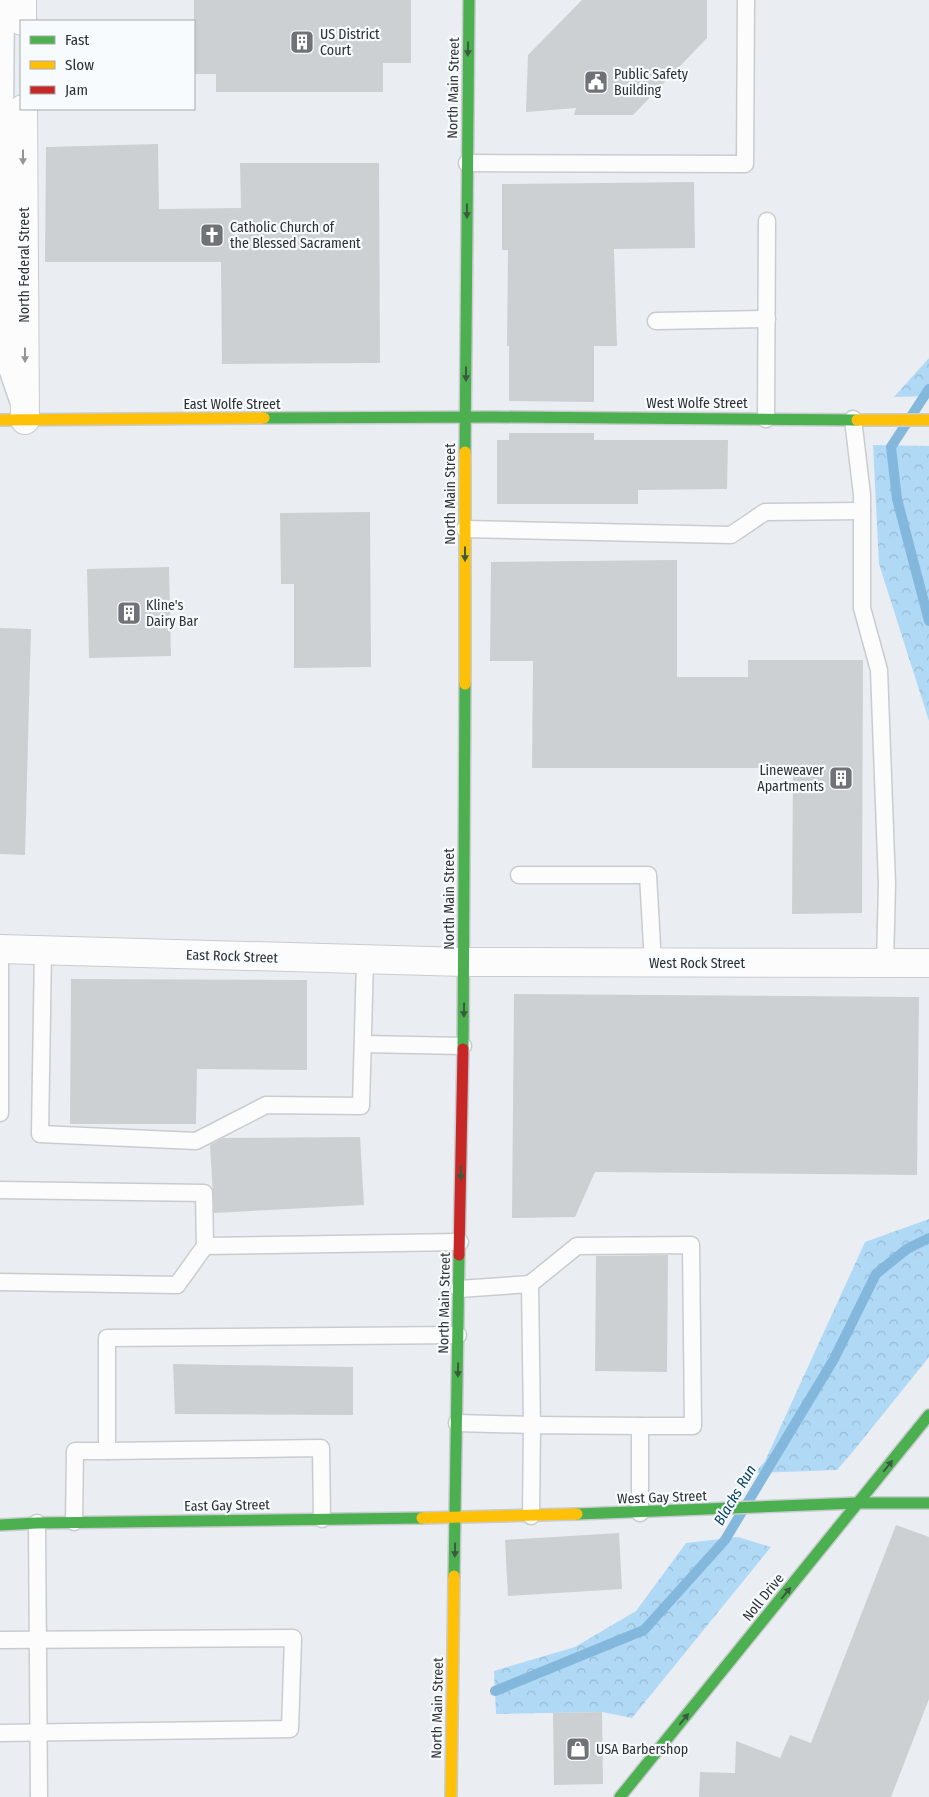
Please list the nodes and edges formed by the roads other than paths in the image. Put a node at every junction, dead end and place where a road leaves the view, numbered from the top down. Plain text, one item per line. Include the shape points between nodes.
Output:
1 (6, 0) edge
2 (22, 0) edge
3 (469, 0) edge
4 (746, 0) edge
5 (22, 20) edge
6 (23, 110) edge
7 (467, 163) junction
8 (767, 221) dead end
9 (766, 319) junction
10 (656, 321) dead end
11 (465, 417) junction
12 (766, 419) junction
13 (854, 419) junction
14 (12, 420) edge
15 (929, 420) edge
16 (862, 511) junction
17 (465, 529) junction
18 (519, 875) dead end
19 (0, 949) edge
20 (43, 950) junction
21 (365, 959) junction
22 (464, 962) junction
23 (653, 963) junction
24 (885, 964) junction
25 (929, 964) edge
26 (0, 994) edge
27 (363, 1044) junction
28 (463, 1046) junction
29 (0, 1113) edge
30 (0, 1190) edge
31 (460, 1242) junction
32 (205, 1246) junction
33 (0, 1282) edge
34 (530, 1284) junction
35 (459, 1289) junction
36 (458, 1335) junction
37 (929, 1415) edge
38 (457, 1423) junction
39 (532, 1425) junction
40 (640, 1426) junction
41 (107, 1451) junction
42 (858, 1503) junction
43 (929, 1503) edge
44 (640, 1513) junction
45 (531, 1516) junction
46 (455, 1517) junction
47 (322, 1519) junction
48 (74, 1522) junction
49 (37, 1523) junction
50 (0, 1524) edge
51 (0, 1640) edge
52 (37, 1640) junction
53 (0, 1733) edge
54 (38, 1733) junction
55 (39, 1797) edge
56 (451, 1797) edge
57 (620, 1797) edge

1 - 14 lane via 5,363
2 - 5 street
3 -> 7 main road, North Main Street
4 - 7 lane via 745,164
6 -> 14 street, North Federal Street
7 -> 11 main road, North Main Street
8 - 9 lane
9 - 10 lane
9 - 12 lane
11 - 12 main road, West Wolfe Street
11 - 14 main road, East Wolfe Street
11 - 17 main road, North Main Street
12 - 13 main road, West Wolfe Street
13 - 15 main road, West Wolfe Street
13 - 16 lane
16 - 17 lane via 764,512 731,535
16 - 24 lane via 862,608 879,670 887,884
17 -> 22 main road, North Main Street
18 - 23 lane via 648,875
19 - 20 street, East Rock Street
19 - 26 lane
20 - 21 street, East Rock Street
20 - 27 lane via 40,1134 196,1141 266,1105 361,1106
21 - 22 street, East Rock Street
21 - 27 lane
22 - 23 street, West Rock Street
22 -> 28 main road, North Main Street
23 - 24 street, West Rock Street
24 - 25 street, West Rock Street
26 - 29 lane
27 - 28 lane
28 -> 31 main road, North Main Street
30 - 32 lane via 204,1193
31 - 32 lane
31 - 35 main road, North Main Street
32 - 33 lane via 177,1285
34 - 35 lane
34 - 39 lane
34 - 40 lane via 577,1246 691,1245 692,1426
35 - 36 main road, North Main Street
36 -> 38 main road, North Main Street
36 - 41 lane via 108,1338
42 -> 37 main road, Noll Drive
38 - 39 lane
38 - 46 main road, North Main Street
39 - 40 lane
39 - 45 lane
40 - 44 lane
41 - 47 lane via 321,1448
41 - 48 lane via 75,1452
42 - 43 main road, West Gay Street
42 - 44 main road, West Gay Street
57 -> 42 main road, Noll Drive
44 - 45 main road, West Gay Street
45 - 46 main road, West Gay Street
46 - 47 main road, East Gay Street
46 -> 56 main road, North Main Street
47 - 48 main road, East Gay Street
48 - 49 main road, East Gay Street
49 - 50 main road, East Gay Street
49 - 52 lane
51 - 52 lane
52 - 54 lane
52 - 54 lane via 293,1638 290,1729
53 - 54 lane
54 - 55 lane

